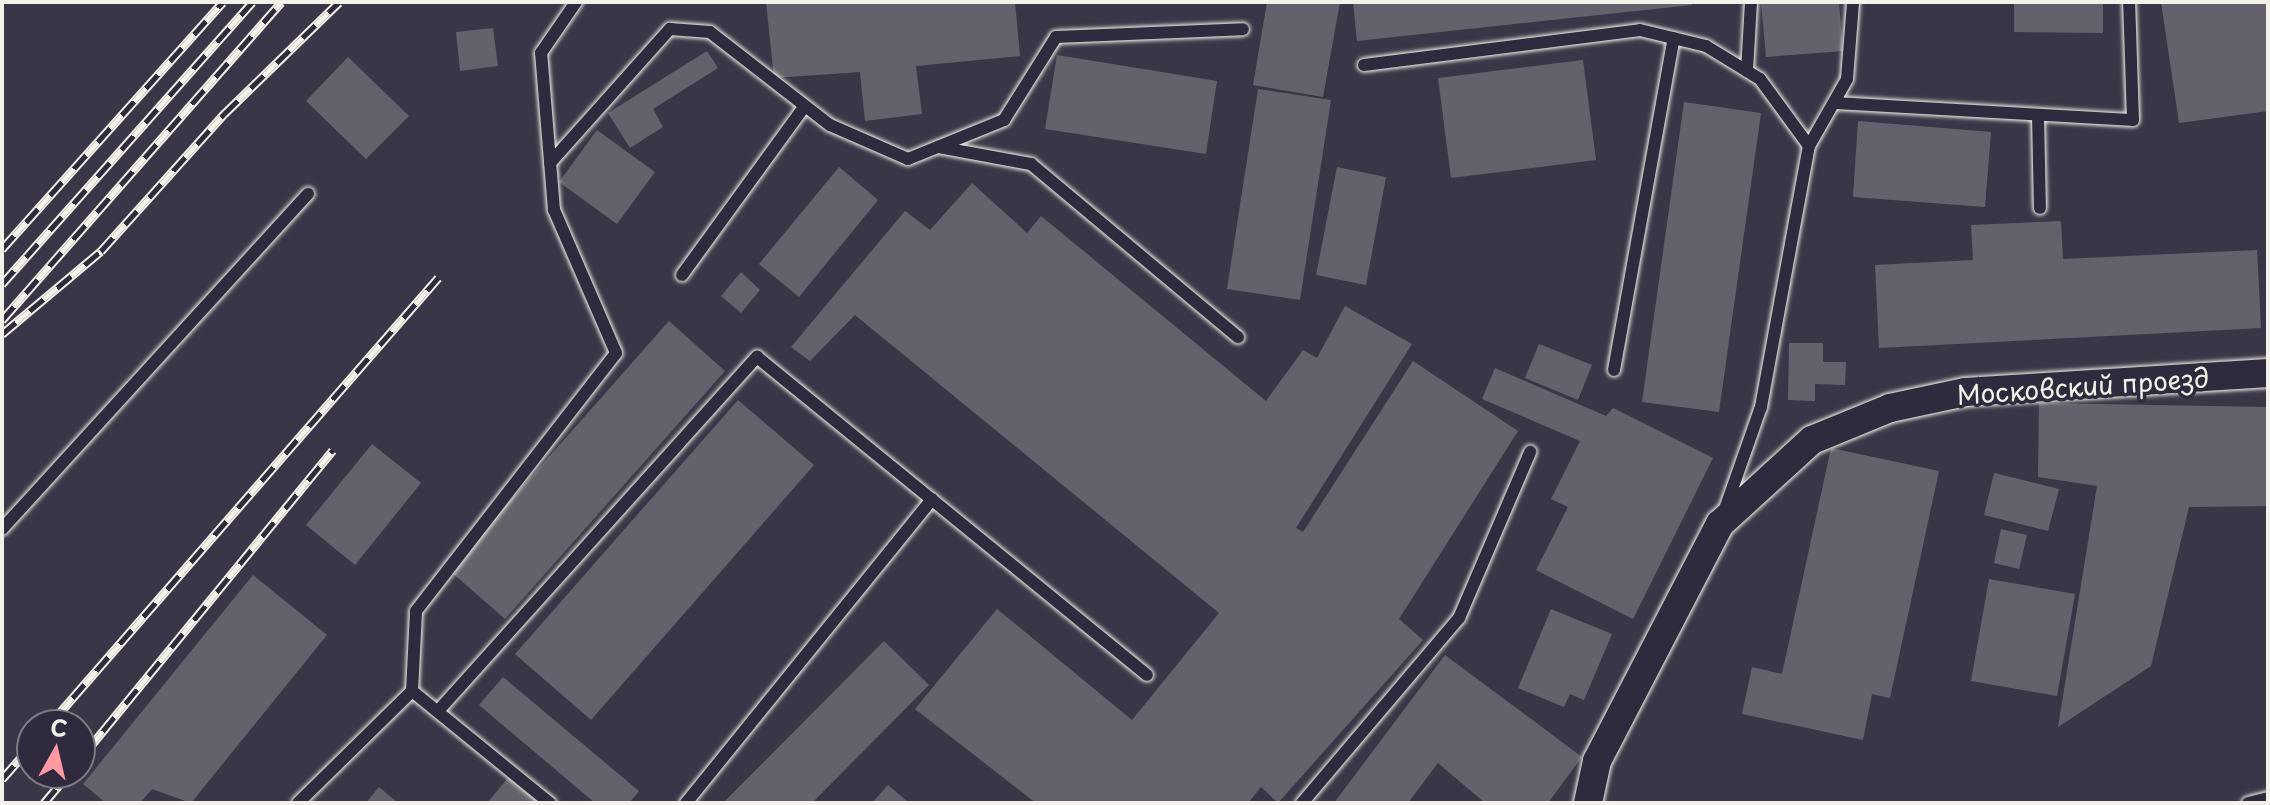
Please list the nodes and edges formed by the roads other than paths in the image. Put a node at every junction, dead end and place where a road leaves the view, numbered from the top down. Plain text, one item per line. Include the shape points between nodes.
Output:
1 (576, 2) edge
2 (1751, 2) edge
3 (1853, 2) edge
4 (2129, 2) edge
5 (1243, 29) dead end
6 (1674, 38) junction
7 (1364, 65) dead end
8 (1747, 71) junction
9 (1837, 103) junction
10 (804, 107) junction
11 (2038, 115) junction
12 (1809, 146) junction
13 (938, 147) junction
14 (550, 163) junction
15 (308, 194) dead end
16 (2040, 208) dead end
17 (682, 275) dead end
18 (1238, 337) dead end
19 (1614, 370) dead end
20 (2268, 373) edge
21 (1530, 452) dead end
22 (932, 499) junction
23 (1720, 524) junction
24 (2, 529) edge
25 (1147, 675) dead end
26 (412, 691) junction
27 (438, 711) junction
28 (2268, 798) edge
29 (298, 803) edge
30 (550, 803) edge
31 (686, 803) edge
32 (1302, 803) edge
33 (1588, 803) edge
34 (2248, 803) edge

1 - 14 lane via 541,53
2 - 8 lane
3 - 9 lane via 1847,79
4 - 11 lane via 2133,120
5 - 13 lane via 1056,37 1004,120
6 - 7 lane via 1640,30
6 - 8 lane via 1706,46
6 - 19 lane
8 - 12 lane
9 - 11 lane
9 - 12 lane
10 - 13 lane via 908,159
10 - 14 lane via 710,32 670,29
10 - 17 lane
11 - 16 lane
12 - 23 lane via 1761,407
13 - 18 lane via 1031,164
14 - 26 lane via 554,210 616,353 416,611
15 - 24 lane
20 - 23 street, Московский проезд via 2081,381 1890,408 1812,440
21 - 32 lane via 1459,618
22 - 25 lane
22 - 27 lane via 757,357
22 - 31 lane
23 - 33 street, Московский проезд via 1597,761
26 - 27 lane
26 - 29 lane
27 - 30 lane
28 - 34 lane

